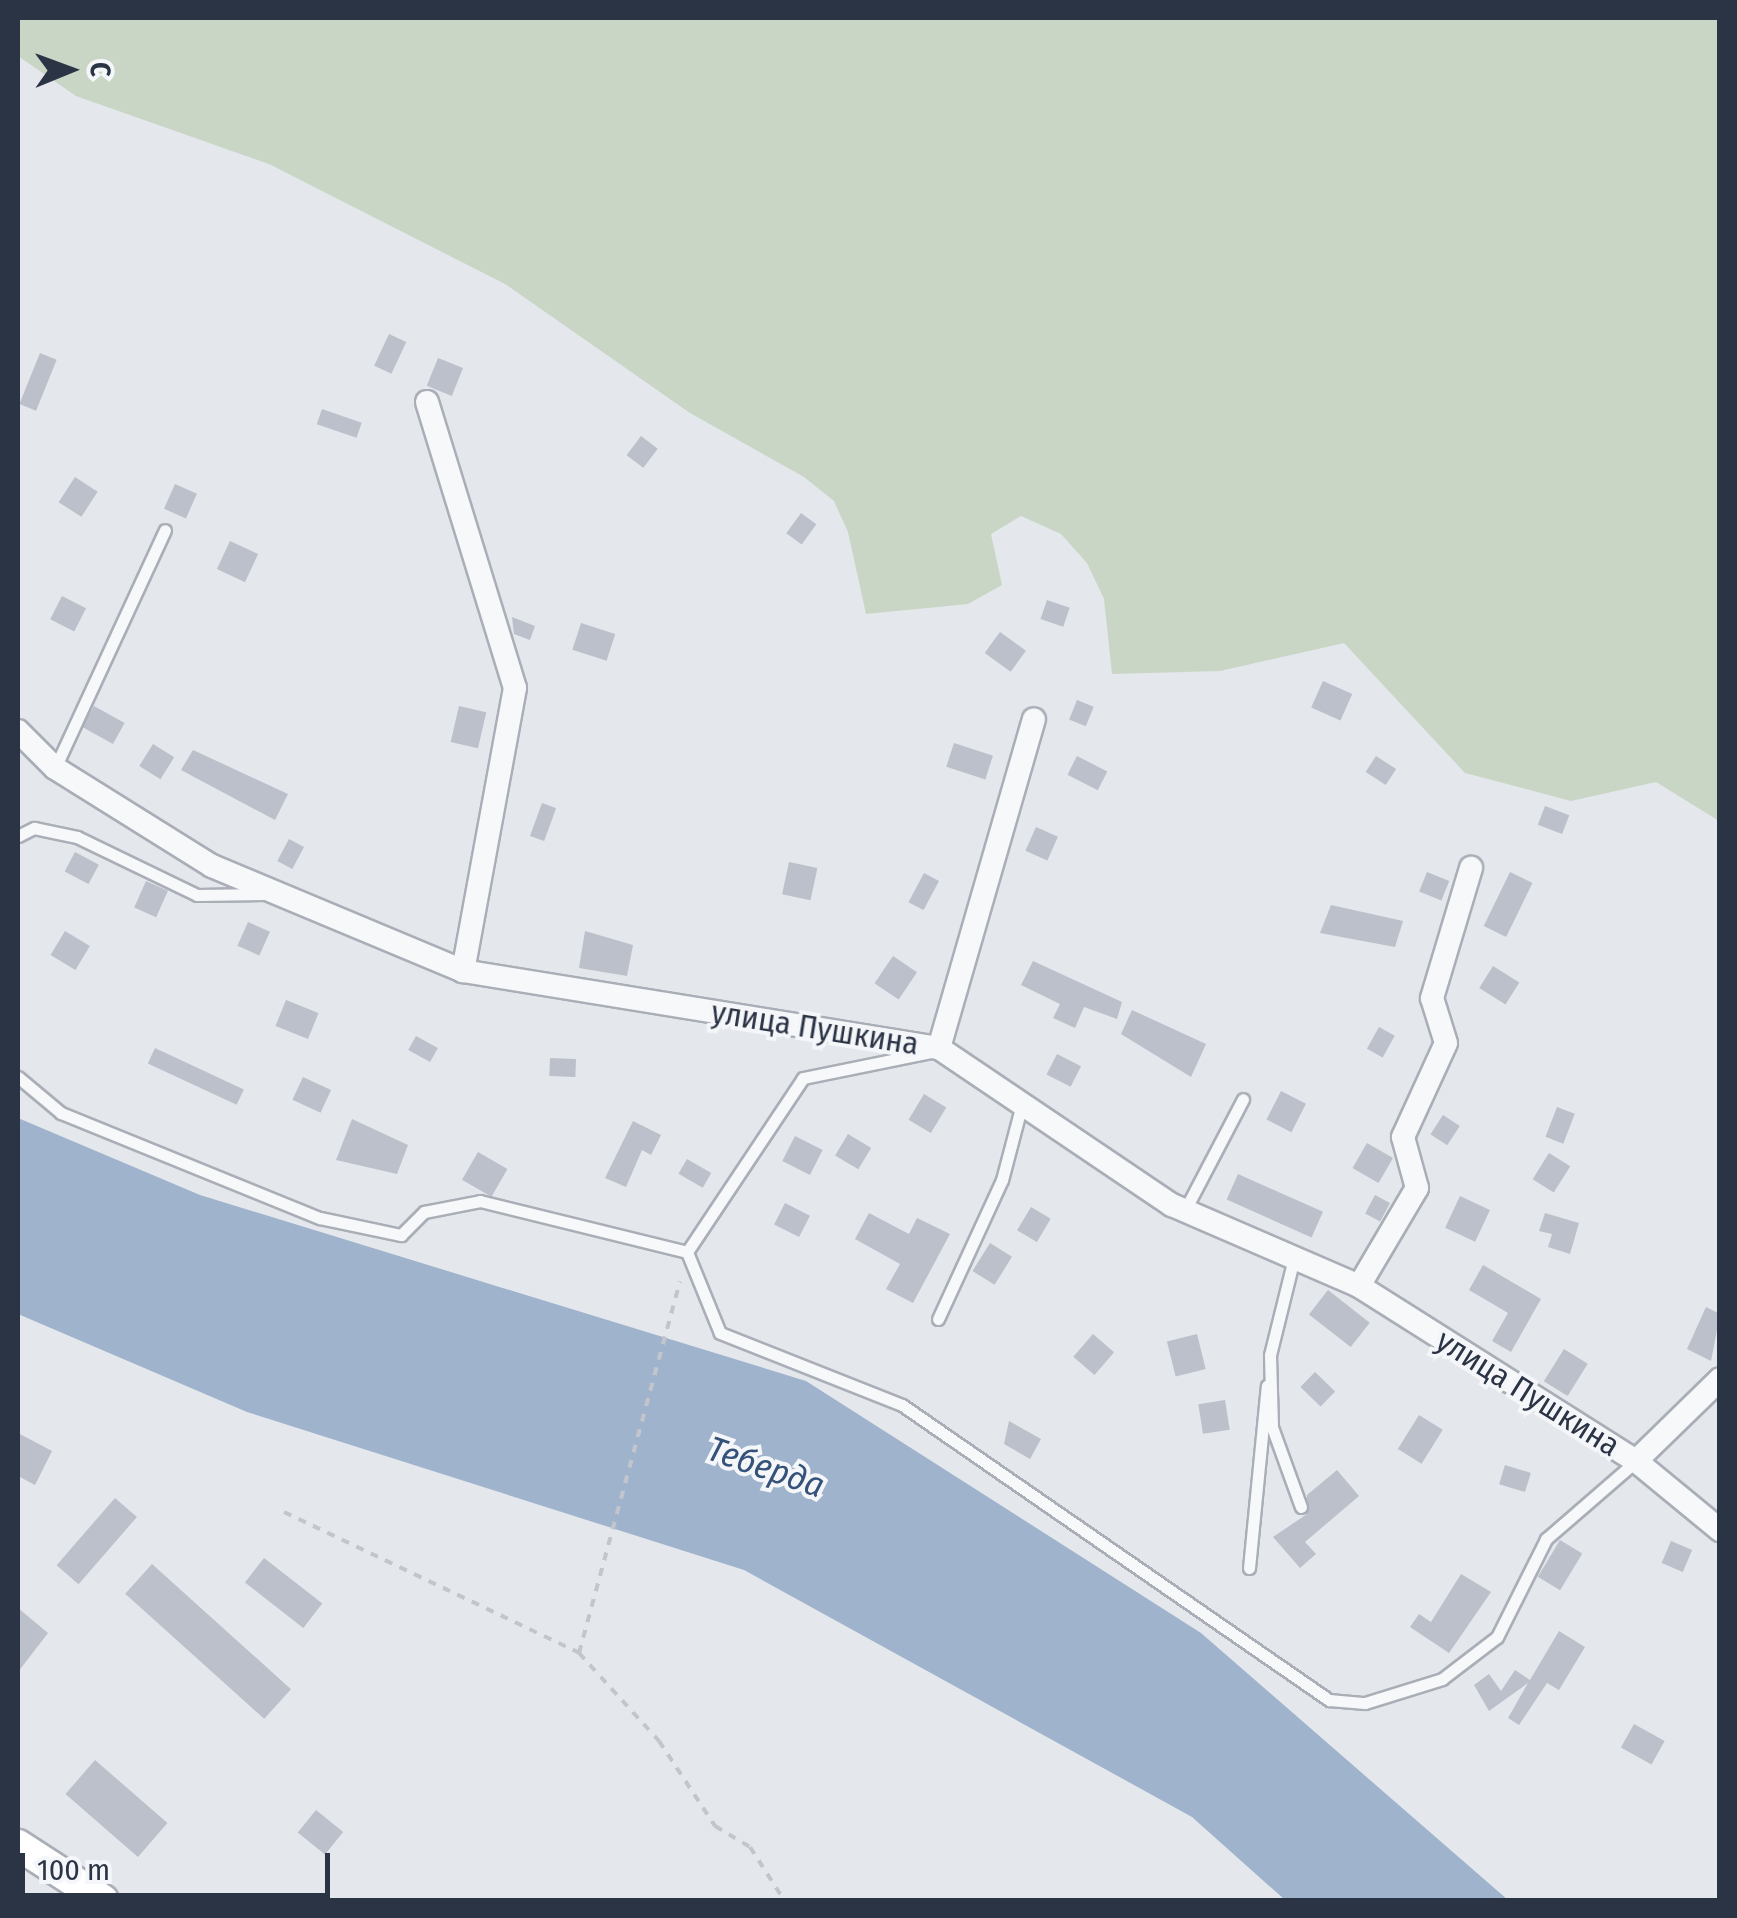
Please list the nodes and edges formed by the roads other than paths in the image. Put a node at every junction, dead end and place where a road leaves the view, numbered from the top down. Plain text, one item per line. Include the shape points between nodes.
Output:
1 (427, 402) dead end
2 (165, 530) dead end
3 (1034, 719) dead end
4 (18, 731) edge
5 (55, 768) junction
6 (18, 836) edge
7 (1472, 868) dead end
8 (280, 894) junction
9 (463, 971) junction
10 (939, 1048) junction
11 (18, 1078) edge
12 (1243, 1099) dead end
13 (1022, 1104) junction
14 (1185, 1210) junction
15 (687, 1252) junction
16 (1294, 1258) junction
17 (1359, 1286) junction
18 (938, 1319) dead end
19 (1270, 1372) junction
20 (1720, 1380) edge
21 (1636, 1461) junction
22 (1301, 1508) dead end
23 (1720, 1530) edge
24 (1249, 1568) dead end
25 (18, 1844) edge
26 (103, 1900) edge

1 - 9 street via 515,688
2 - 5 lane
3 - 10 street
4 - 5 street, улица Пушкина
5 - 8 street, улица Пушкина via 212,866
6 - 8 lane via 34,828 77,836 197,896
7 - 17 street via 1432,998 1446,1043 1403,1137 1417,1188
8 - 9 street, улица Пушкина
9 - 10 street, улица Пушкина
10 - 13 street, улица Пушкина
10 - 15 lane via 899,1065 803,1078
11 - 15 lane via 60,1112 320,1218 401,1235 424,1212 480,1201
12 - 14 lane
13 - 14 street, улица Пушкина
13 - 18 lane via 1002,1180
14 - 16 street, улица Пушкина
15 - 21 lane via 720,1333 902,1405 1329,1700 1365,1703 1442,1678 1497,1637 1546,1540
16 - 17 street, улица Пушкина
16 - 19 lane
17 - 21 street, улица Пушкина
19 - 22 lane via 1272,1426
19 - 24 lane
20 - 21 street
21 - 23 street, улица Пушкина
25 - 26 main road

